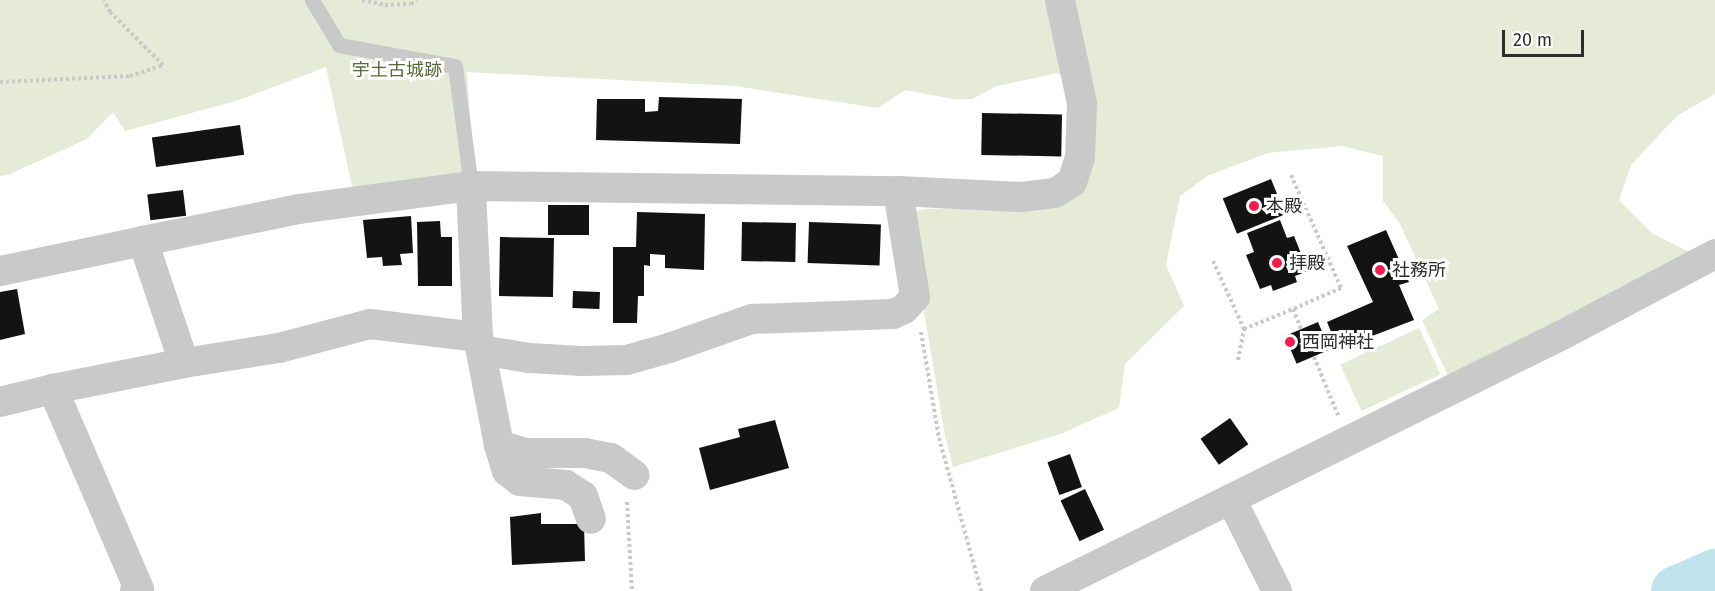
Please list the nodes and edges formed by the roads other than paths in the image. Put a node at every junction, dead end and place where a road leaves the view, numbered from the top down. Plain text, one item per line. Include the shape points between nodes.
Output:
1 (312, 0) edge
2 (1060, 0) edge
3 (471, 186) junction
4 (898, 191) junction
5 (143, 241) junction
6 (1715, 254) edge
7 (0, 271) edge
8 (480, 344) junction
9 (184, 363) junction
10 (53, 389) junction
11 (0, 402) edge
12 (499, 445) junction
13 (623, 467) road end
14 (1231, 499) junction
15 (591, 519) dead end
16 (135, 591) edge
17 (1045, 591) edge
18 (1277, 591) edge

1 - 3 lane via 339,45 455,66
2 - 4 street via 1082,103 1080,158 1072,182 1055,193 1022,197
3 - 4 street
3 - 5 street via 299,209
3 - 8 street
4 - 8 street via 915,297 893,314 752,319 627,360 572,361
5 - 7 street
5 - 9 street
6 - 14 street via 1566,333
8 - 9 street via 370,324 279,348
8 - 12 street
9 - 10 street
10 - 11 street
10 - 16 street via 139,589
12 - 13 street via 525,453 585,453
12 - 15 street via 507,471 520,481 566,484 583,496
14 - 17 street
14 - 18 street

